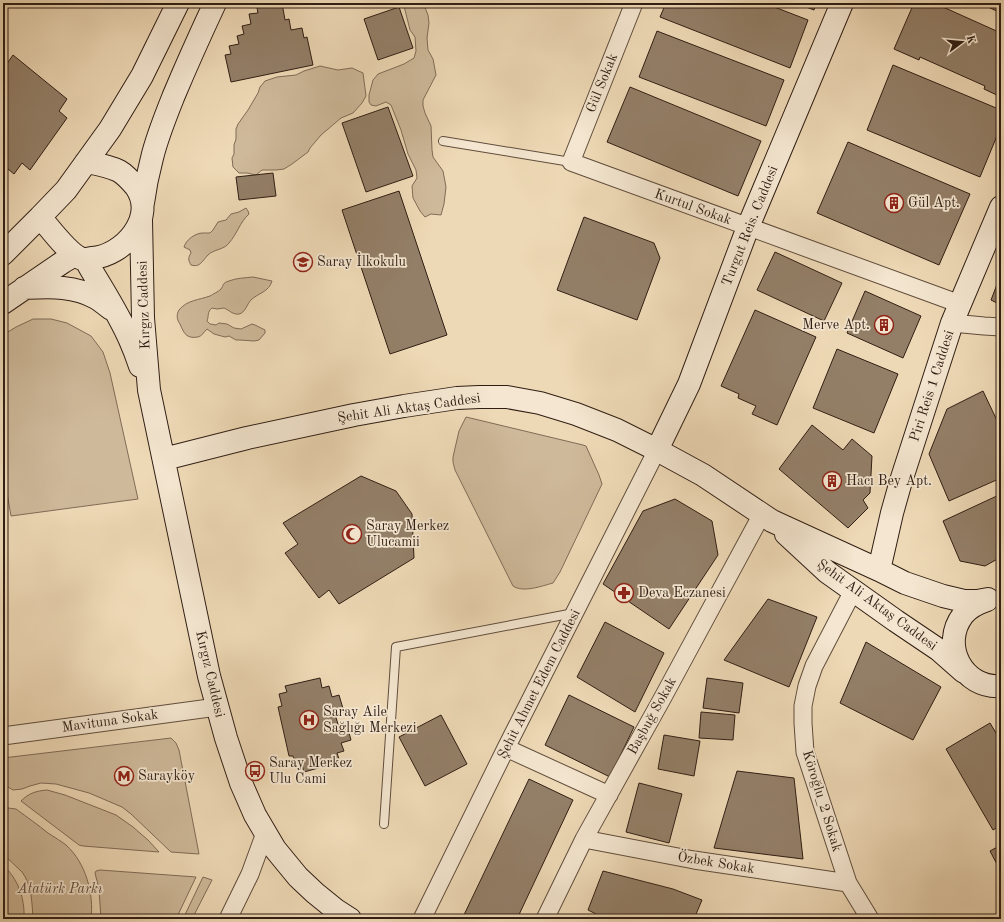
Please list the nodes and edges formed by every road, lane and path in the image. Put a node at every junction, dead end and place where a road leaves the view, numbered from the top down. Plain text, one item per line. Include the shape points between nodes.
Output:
1 (178, 3) edge
2 (215, 3) edge
3 (634, 3) edge
4 (842, 3) edge
5 (443, 141) dead end
6 (86, 162) junction
7 (571, 162) junction
8 (1001, 206) edge
9 (142, 212) junction
10 (40, 217) junction
11 (748, 227) junction
12 (3, 254) edge
13 (80, 257) junction
14 (24, 288) junction
15 (3, 303) edge
16 (116, 312) junction
17 (956, 313) junction
18 (1001, 327) edge
19 (149, 390) junction
20 (657, 450) junction
21 (164, 459) junction
22 (767, 517) junction
23 (880, 570) junction
24 (853, 591) junction
25 (994, 599) edge
26 (575, 613) junction
27 (969, 676) junction
28 (1001, 686) edge
29 (1001, 702) edge
30 (217, 707) junction
31 (3, 736) edge
32 (506, 748) junction
33 (609, 795) junction
34 (384, 824) dead end
35 (266, 833) junction
36 (584, 839) junction
37 (848, 883) junction
38 (228, 919) edge
39 (350, 919) edge
40 (422, 919) edge
41 (545, 919) edge
42 (870, 919) edge

1 - 6 street via 142,76 110,130
2 - 9 street via 158,137
3 - 7 street, Gül Sokak
4 - 11 street, Turgut Reis. Caddesi
5 - 7 lane, Kurtul Sokak
6 - 9 street via 119,171 130,179 138,190
6 - 10 street via 66,190
7 - 11 street, Kurtul Sokak
8 - 17 street, Piri Reis 1 Caddesi
9 - 13 street via 133,235 120,248 99,258
9 - 19 street, Kırgız Caddesi via 143,318
10 - 12 street
10 - 13 street via 60,241
11 - 17 street, Kurtul Sokak
11 - 20 street, Turgut Reis. Caddesi via 689,384
13 - 14 street via 63,262
13 - 16 street, Kırgız Caddesi
14 - 15 street
14 - 16 street via 67,288 95,297
16 - 19 street, Kırgız Caddesi
17 - 18 street, Kurtul Sokak via 984,326
17 - 23 street, Piri Reis 1 Caddesi via 901,481
19 - 21 street, Kırgız Caddesi
20 - 21 street, Şehit Ali Aktaş Caddesi via 617,430 540,402 507,397 479,397 450,399 354,415
20 - 22 street, Şehit Ali Aktaş Caddesi via 703,475
20 - 26 street, Şehit Ahmet Edem Caddesi
21 - 30 street, Kırgız Caddesi
22 - 23 street, Şehit Ali Aktaş Caddesi
22 - 24 street, Şehit Ali Aktaş Caddesi via 827,572
22 - 33 street, Başbuğ Sokak
23 - 25 street, Şehit Ali Aktaş Caddesi via 905,583 943,596 964,601
24 - 27 street, Şehit Ali Aktaş Caddesi via 939,650
24 - 37 street, Köroğlu_2 Sokak via 814,666 803,706 805,752
25 - 27 street, Şehit Ali Aktaş Caddesi via 975,605 964,614 957,627 954,650 958,662
26 - 32 street, Şehit Ahmet Edem Caddesi
26 - 34 lane via 396,647
27 - 28 street, Şehit Ali Aktaş Caddesi via 984,685
27 - 29 street, Şehit Ali Aktaş Caddesi
30 - 31 street, Mavituna Sokak
30 - 35 street, Kırgız Caddesi via 241,783 254,815
32 - 33 street
32 - 40 street, Şehit Ahmet Edem Caddesi
33 - 36 street, Başbuğ Sokak
35 - 38 street
35 - 39 street, Kırgız Caddesi via 275,849 298,877
36 - 37 street, Özbek Sokak via 694,860
36 - 41 street, Başbuğ Sokak
37 - 42 street, Köroğlu_2 Sokak

